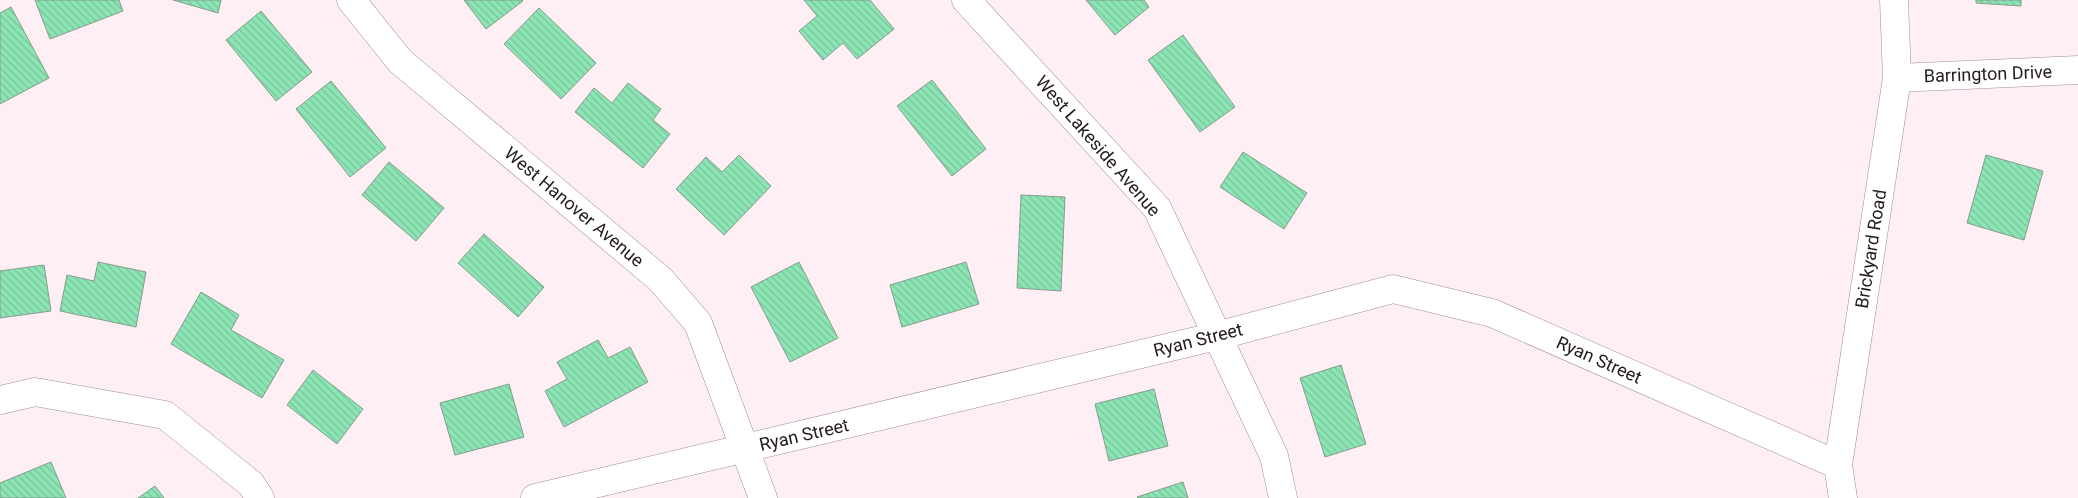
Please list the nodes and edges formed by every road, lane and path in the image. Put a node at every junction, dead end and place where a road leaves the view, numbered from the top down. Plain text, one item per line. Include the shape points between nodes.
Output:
1 (351, 0) edge
2 (966, 0) edge
3 (1894, 0) edge
4 (2078, 70) edge
5 (1897, 78) junction
6 (1217, 336) junction
7 (0, 400) edge
8 (746, 449) junction
9 (1838, 465) junction
10 (260, 498) edge
11 (535, 498) edge
12 (763, 498) edge
13 (1283, 498) edge
14 (1843, 498) edge

1 - 8 street, West Hanover Avenue via 400,61 660,279 698,323
2 - 6 street, West Lakeside Avenue via 1157,208
3 - 5 street, Brickyard Road
4 - 5 street, Barrington Drive
5 - 9 street, Brickyard Road
6 - 8 street, Ryan Street
6 - 9 street, Ryan Street via 1393,289 1492,313
6 - 13 street, West Lakeside Avenue via 1274,456
7 - 10 street via 35,392 165,415 251,484
8 - 11 street, Ryan Street
8 - 12 street, West Hanover Avenue
9 - 14 street, Brickyard Road

